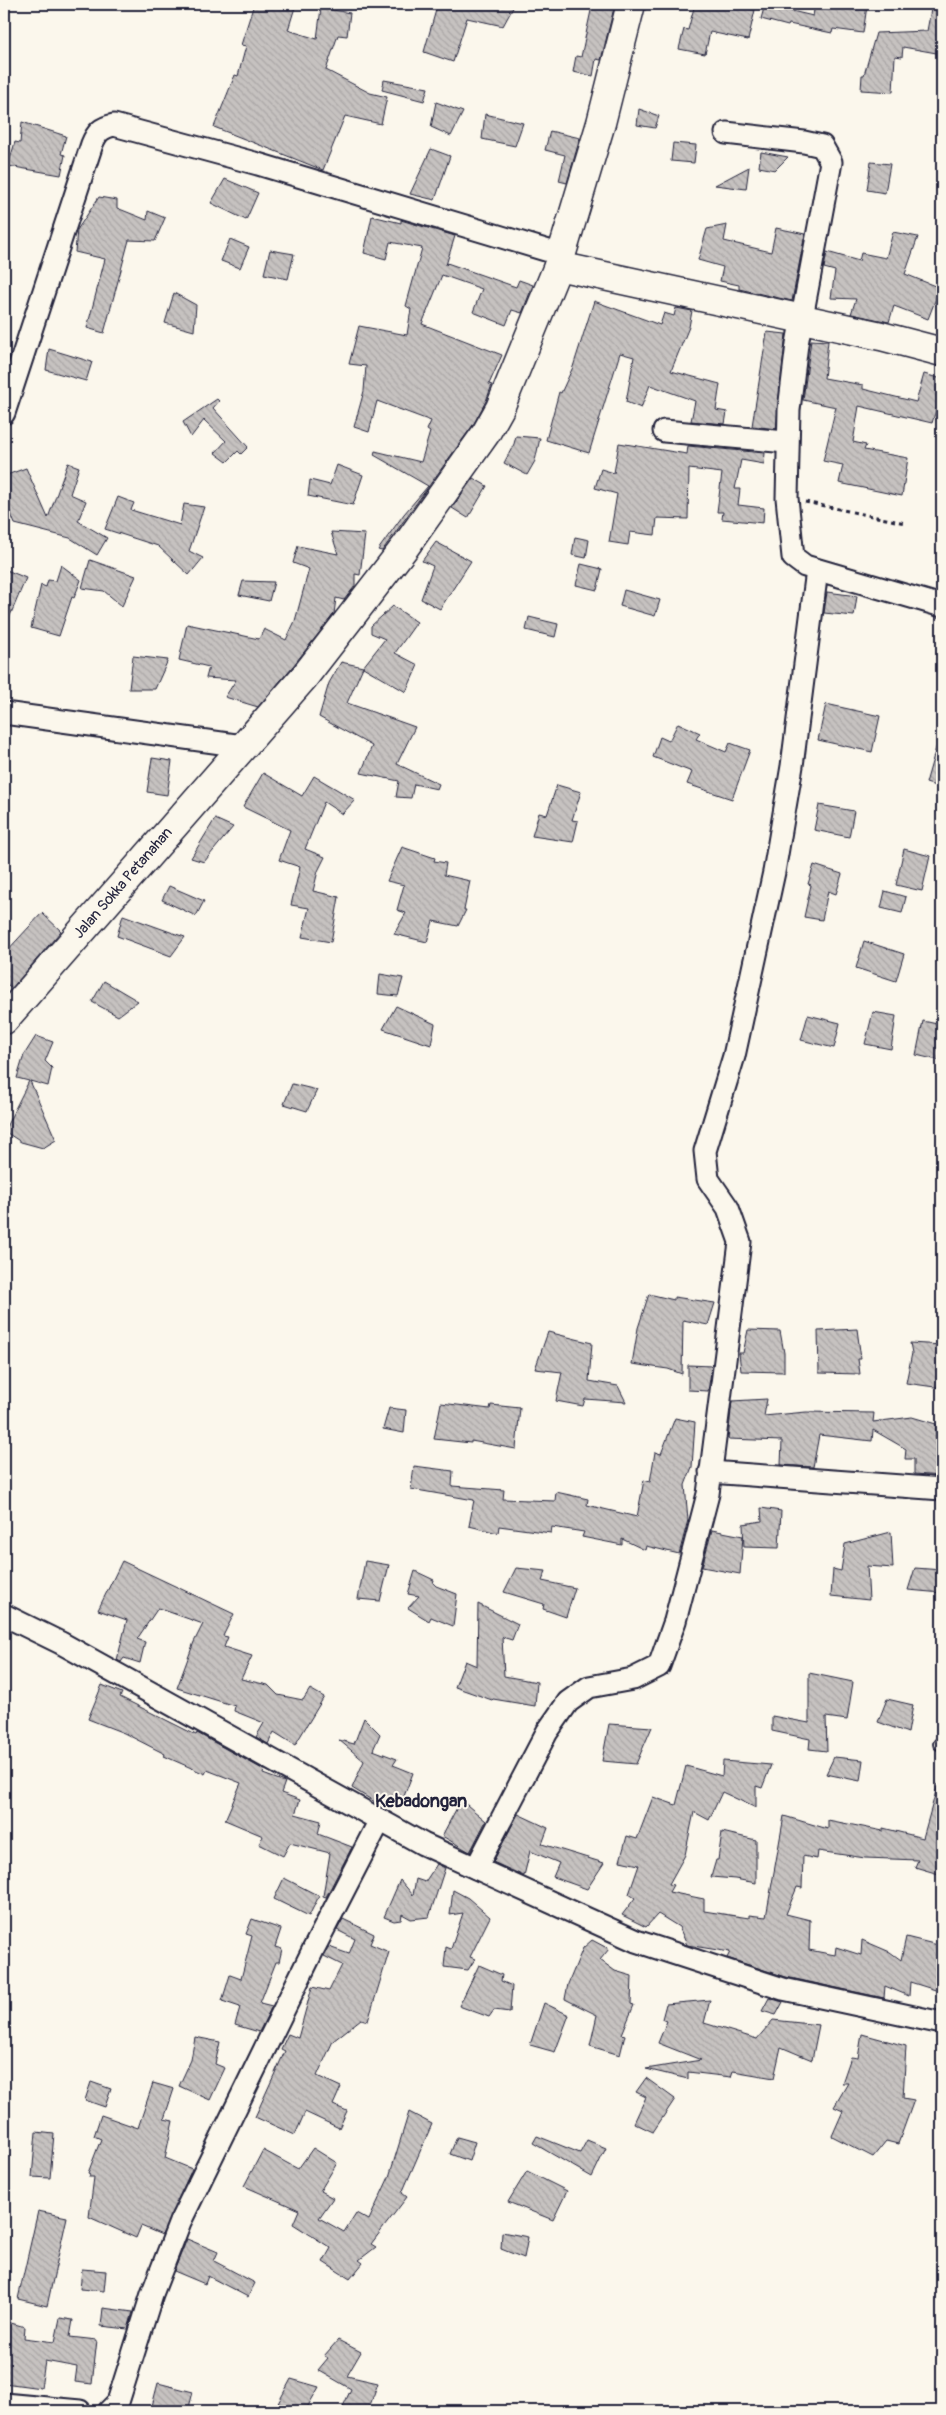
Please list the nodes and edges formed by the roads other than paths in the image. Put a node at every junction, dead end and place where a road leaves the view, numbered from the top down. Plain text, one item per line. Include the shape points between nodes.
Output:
1 (631, 4) edge
2 (726, 133) dead end
3 (560, 261) junction
4 (802, 319) junction
5 (942, 352) edge
6 (4, 413) edge
7 (664, 431) dead end
8 (786, 442) junction
9 (817, 570) junction
10 (942, 606) edge
11 (4, 713) edge
12 (242, 746) junction
13 (4, 1020) edge
14 (710, 1472) junction
15 (942, 1489) edge
16 (4, 1615) edge
17 (380, 1820) junction
18 (476, 1868) junction
19 (942, 2024) edge
20 (4, 2404) edge
21 (80, 2411) edge
22 (109, 2411) edge

1 - 3 main road, Jalan Sokka Petanahan via 601,123
2 - 4 street via 822,146 829,156 830,169
3 - 4 main road
3 - 6 street via 232,156 114,125 103,128 92,144
3 - 12 main road, Jalan Sokka Petanahan via 500,408 486,433 405,547 305,676
4 - 5 main road
4 - 8 street
7 - 8 street
8 - 9 street via 787,498 794,557
9 - 10 street
9 - 14 street via 792,766 774,872 734,1056 705,1152 708,1179 728,1208 740,1242
11 - 12 street
12 - 13 main road, Jalan Sokka Petanahan
14 - 15 street
14 - 18 street via 708,1494 675,1621 659,1666 633,1679 589,1687 568,1702 546,1732
16 - 17 street via 61,1643
17 - 18 street
17 - 22 street via 180,2222 152,2294 118,2402
18 - 19 street via 636,1941 783,1989
20 - 21 street

